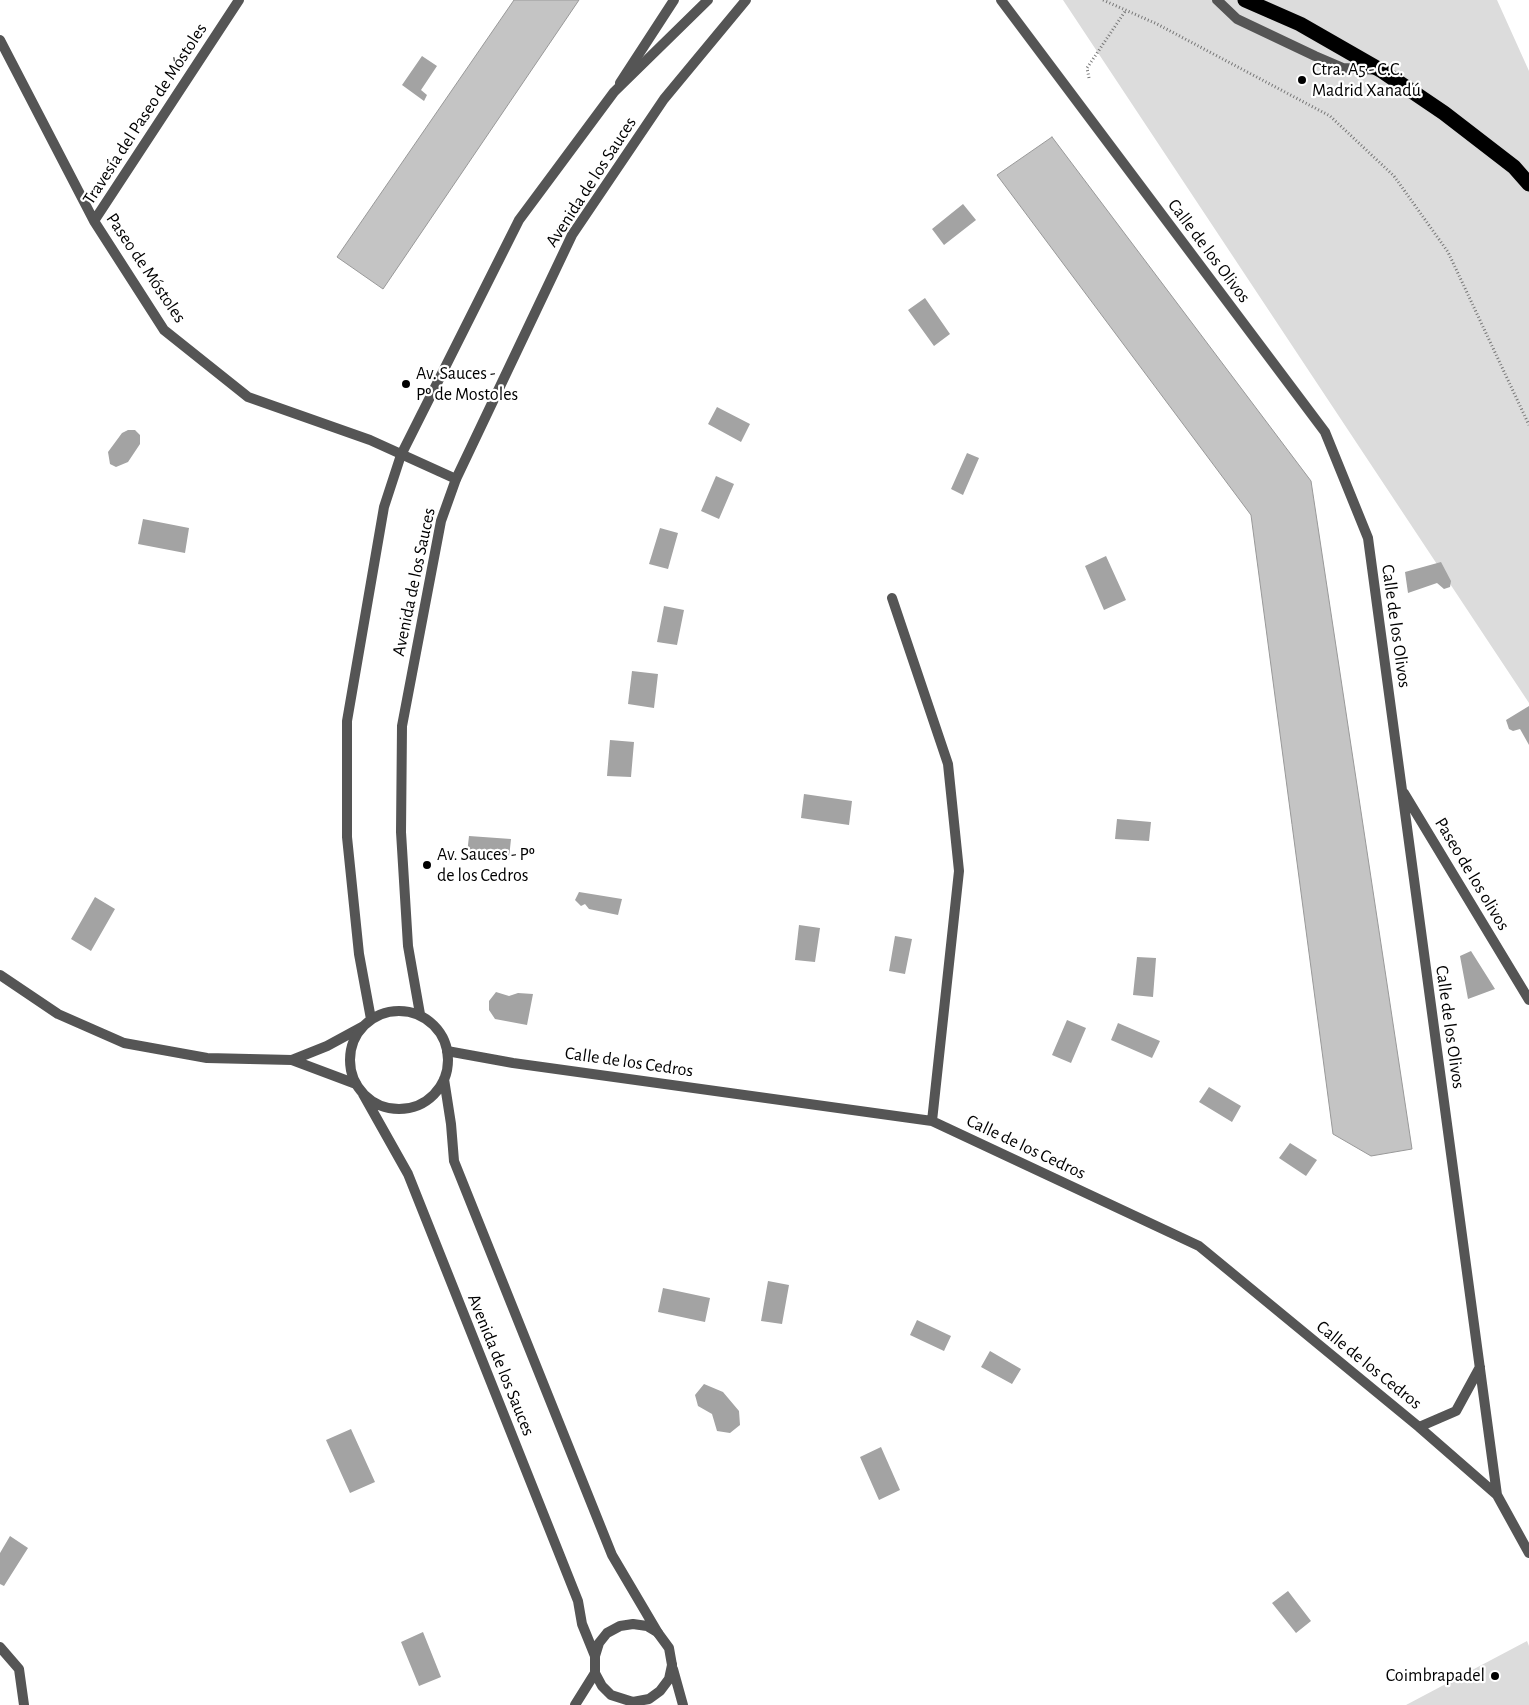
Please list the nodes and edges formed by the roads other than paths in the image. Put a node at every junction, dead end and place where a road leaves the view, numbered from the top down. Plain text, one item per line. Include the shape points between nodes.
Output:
1 (239, 0) edge
2 (674, 0) edge
3 (708, 0) edge
4 (746, 0) edge
5 (1001, 0) edge
6 (1217, 0) edge
7 (1245, 0) edge
8 (0, 40) edge
9 (1382, 71) junction
10 (614, 92) junction
11 (1529, 184) edge
12 (94, 221) junction
13 (401, 454) junction
14 (456, 478) junction
15 (892, 598) dead end
16 (1402, 790) junction
17 (0, 975) edge
18 (1529, 1000) edge
19 (420, 1014) junction
20 (371, 1019) junction
21 (362, 1027) junction
22 (447, 1051) junction
23 (292, 1060) junction
24 (444, 1079) junction
25 (356, 1084) junction
26 (363, 1094) junction
27 (932, 1121) junction
28 (1480, 1367) junction
29 (1419, 1427) junction
30 (1497, 1495) junction
31 (1529, 1553) edge
32 (658, 1633) junction
33 (0, 1647) edge
34 (595, 1656) junction
35 (672, 1665) junction
36 (595, 1673) junction
37 (611, 1695) junction
38 (24, 1705) edge
39 (575, 1705) edge
40 (617, 1705) edge
41 (683, 1705) edge

1 - 12 street, Travesía del Paseo de Móstoles
2 - 10 street, Avenida de los Sauces
3 - 10 street
4 - 14 street, Avenida de los Sauces via 664,99 572,236
5 - 16 street, Calle de los Olivos via 1325,432 1368,538
6 - 9 street via 1237,19 1315,56 1343,68
7 - 9 highway via 1300,24
8 - 12 street, Paseo de Móstoles
9 - 11 highway via 1514,167
10 - 13 street, Avenida de los Sauces via 519,220
12 - 13 street, Paseo de Móstoles via 164,330 248,397
13 - 14 street, Paseo de Móstoles
13 - 20 street, Avenida de los Sauces via 384,507 347,721 348,837 359,954
14 - 19 street, Avenida de los Sauces via 441,521 402,726 401,832 408,946
15 - 27 street via 948,764 959,871
16 - 18 street, Paseo de los olivos
16 - 28 street, Calle de los Olivos
17 - 23 street via 58,1014 124,1043 207,1058
19 - 20 street via 404,1010
19 - 22 street via 442,1036
20 - 21 street
21 - 23 street
21 - 25 street via 352,1044 350,1064
22 - 24 street
22 - 27 street, Calle de los Cedros
23 - 25 street
24 - 26 street via 436,1093 423,1103 408,1108 391,1109 376,1104
24 - 32 street, Avenida de los Sauces via 452,1124 454,1162 612,1555
25 - 26 street
26 - 34 street, Avenida de los Sauces via 408,1174 578,1601 582,1624
27 - 29 street, Calle de los Cedros via 1199,1246
28 - 29 street via 1456,1411
28 - 30 street, Calle de los Olivos
29 - 30 street, Calle de los Cedros
30 - 31 street
32 - 34 street via 647,1626 620,1626 607,1633
32 - 35 street via 669,1648
33 - 38 street via 19,1669
34 - 36 street
35 - 37 street via 669,1679 649,1699 633,1702
35 - 41 street
36 - 37 street
36 - 39 street
37 - 40 street

